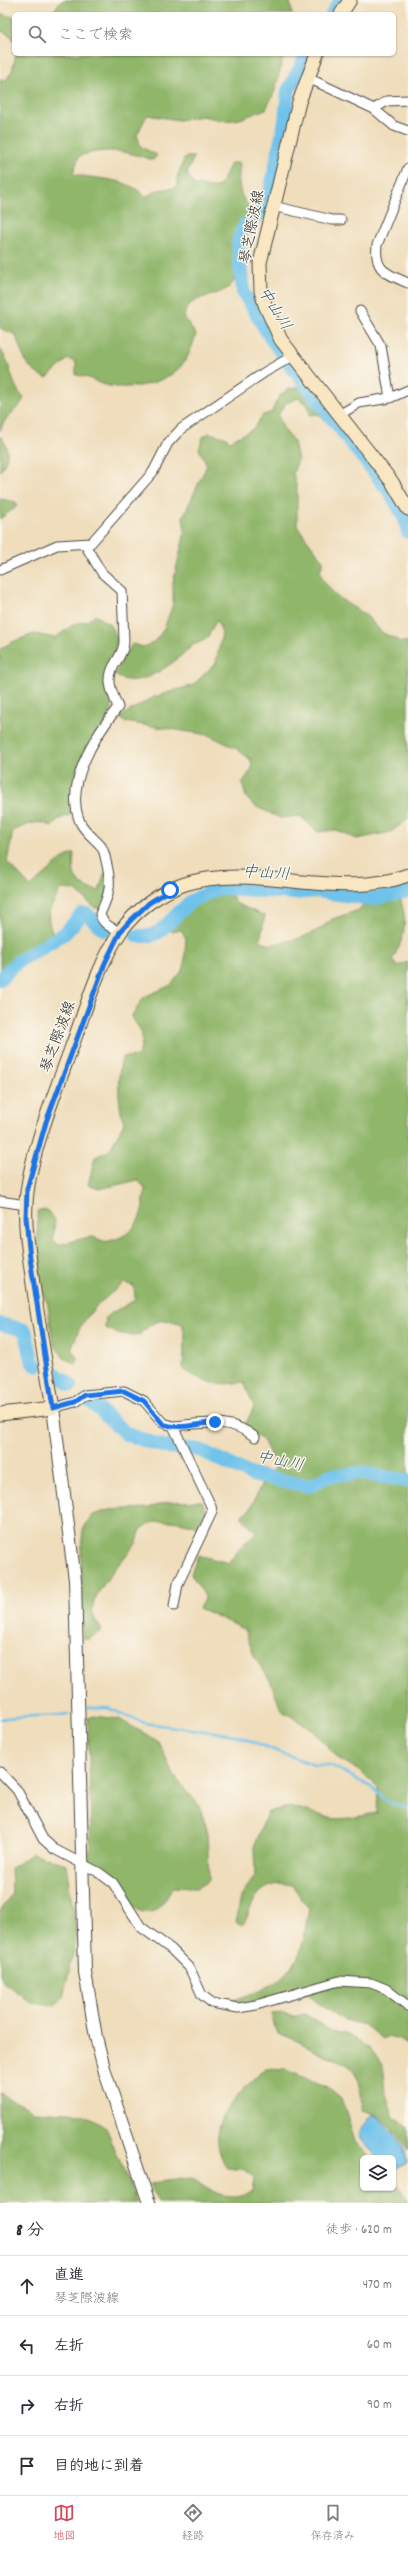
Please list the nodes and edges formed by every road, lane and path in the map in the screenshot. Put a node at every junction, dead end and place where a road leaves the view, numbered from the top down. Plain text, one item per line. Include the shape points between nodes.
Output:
1 (350, 0) edge
2 (342, 12) edge
3 (316, 56) edge
4 (306, 77) junction
5 (408, 100) edge
6 (374, 109) junction
7 (408, 131) edge
8 (408, 168) edge
9 (273, 206) junction
10 (341, 220) dead end
11 (408, 283) edge
12 (360, 311) dead end
13 (289, 360) junction
14 (408, 390) edge
15 (390, 398) junction
16 (339, 415) junction
17 (408, 509) edge
18 (85, 545) junction
19 (0, 570) edge
20 (408, 875) edge
21 (120, 932) junction
22 (0, 1201) edge
23 (26, 1205) junction
24 (53, 1408) junction
25 (0, 1414) edge
26 (173, 1426) junction
27 (255, 1438) dead end
28 (174, 1606) dead end
29 (0, 1772) edge
30 (82, 1865) junction
31 (408, 2006) edge
32 (149, 2203) edge

1 - 2 main road
3 - 4 main road, 琴芝際波線
4 - 6 street
4 - 9 main road, 琴芝際波線
5 - 6 street via 387,101
6 - 7 street via 394,126
8 - 11 street via 377,245 376,256 386,273
9 - 10 street
9 - 13 main road, 琴芝際波線 via 260,263 262,291
12 - 15 street via 381,346
13 - 16 main road, 琴芝際波線
13 - 18 street via 265,372 181,429 168,443 153,472 97,538
14 - 15 street
15 - 16 street via 359,403
16 - 17 main road, 琴芝際波線 via 392,482
18 - 19 street via 56,545
18 - 21 street via 102,573 122,591 124,647 110,674 109,683 118,707 93,742 78,784 76,805 84,828 101,846 111,880 101,917 109,927
20 - 21 main road, 琴芝際波線 via 372,884 228,877 203,879 183,884 159,896
21 - 23 main road, 琴芝際波線 via 99,977 60,1081 39,1144
22 - 23 street
23 - 24 main road, 琴芝際波線 via 30,1258
24 - 25 main road
24 - 26 street via 75,1402 85,1395 124,1391 144,1401 163,1424
24 - 30 street via 75,1580
26 - 27 street via 219,1422 246,1431
26 - 28 street via 212,1512 178,1584
29 - 30 street via 17,1790 43,1839 54,1849
30 - 31 street via 113,1883 142,1927 189,1966 202,1995 212,2003 238,2008 256,2005 339,1981 371,1983 386,1989
30 - 32 street via 85,1972 96,2037

